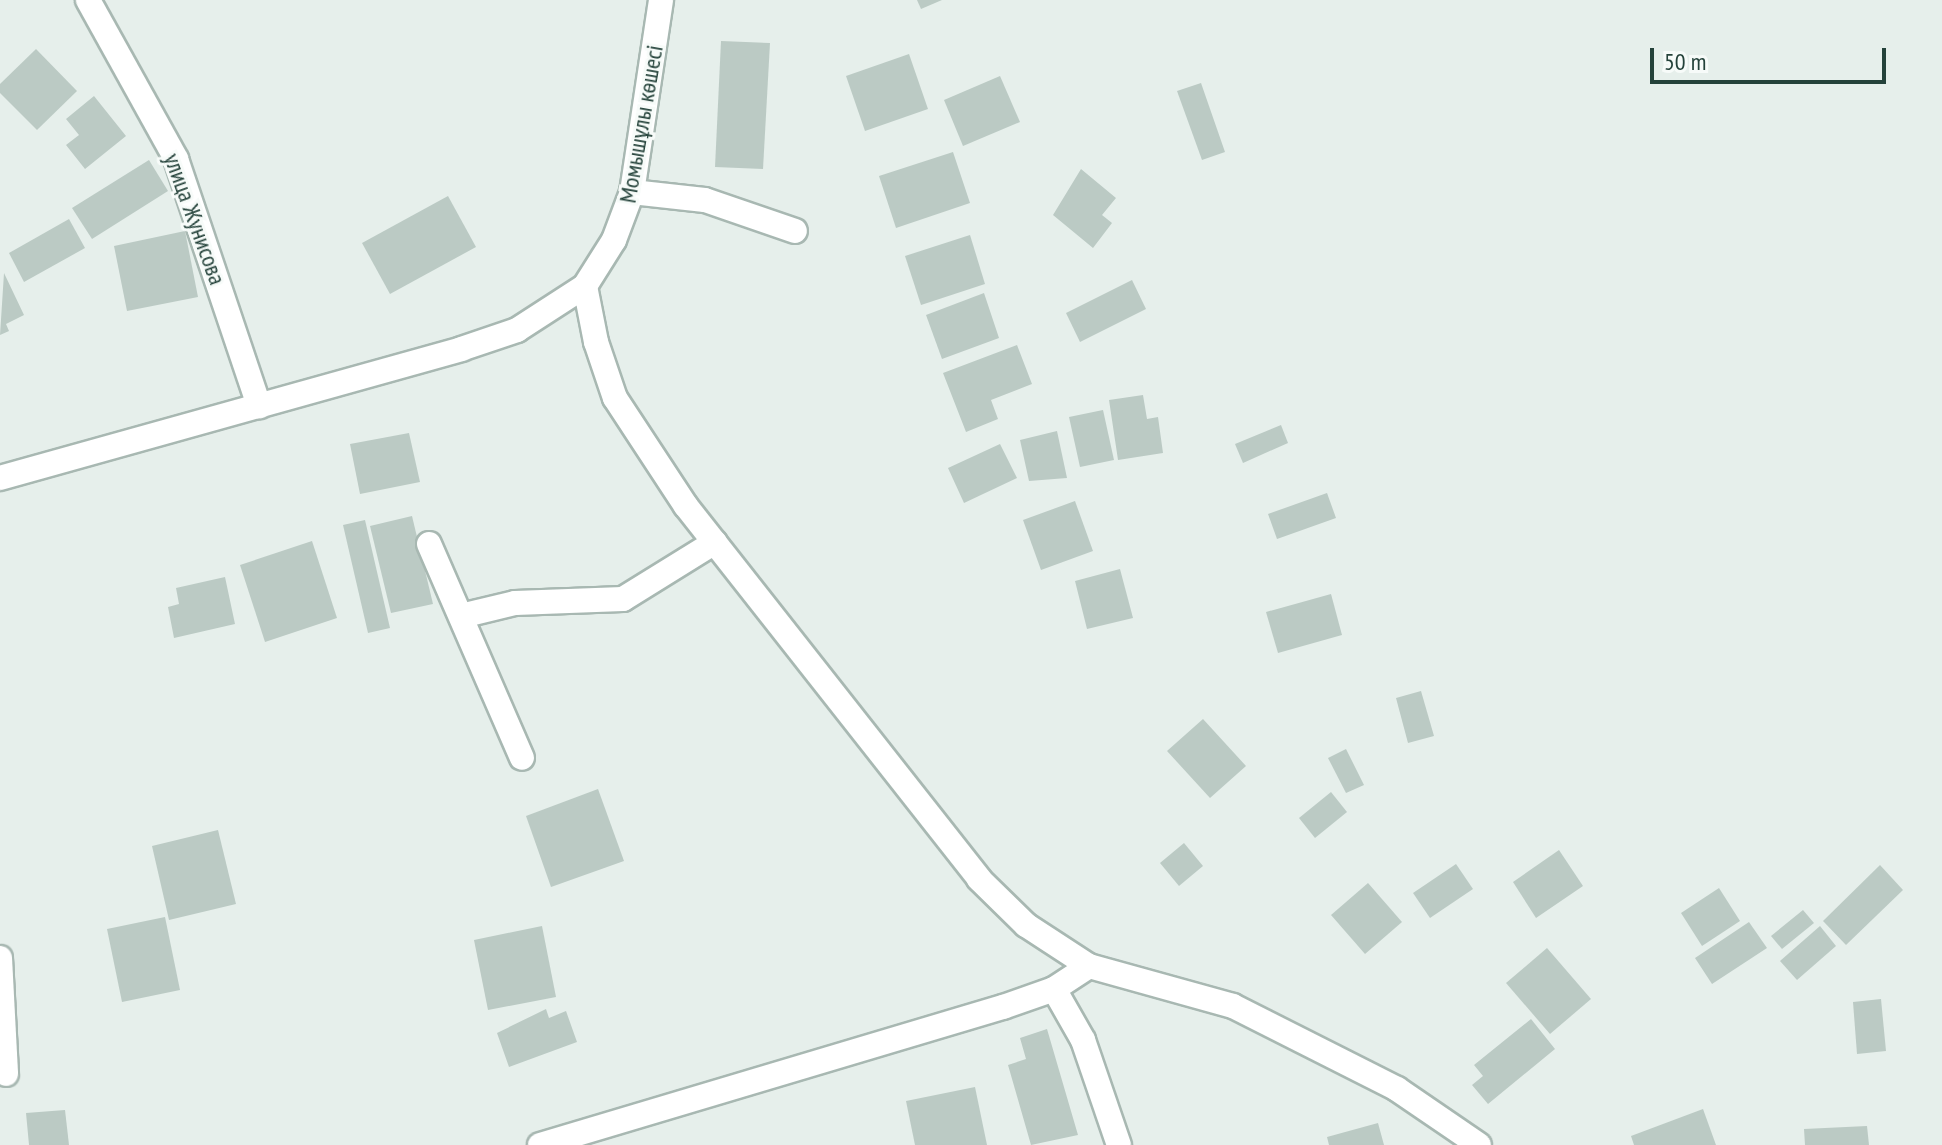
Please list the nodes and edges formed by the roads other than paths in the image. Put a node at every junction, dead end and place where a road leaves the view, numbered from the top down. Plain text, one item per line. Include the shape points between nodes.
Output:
1 (88, 0) edge
2 (661, 0) edge
3 (632, 192) junction
4 (795, 231) dead end
5 (585, 286) junction
6 (259, 406) junction
7 (0, 478) edge
8 (715, 542) junction
9 (429, 544) dead end
10 (461, 616) junction
11 (522, 758) dead end
12 (0, 958) edge
13 (1089, 966) junction
14 (1054, 989) junction
15 (6, 1074) dead end
16 (540, 1145) edge
17 (1119, 1145) edge
18 (1479, 1145) edge

1 - 6 street, улица Жунисова via 176,159
2 - 3 street, Момышұлы көшесі
3 - 4 street via 705,200
3 - 5 street, Момышұлы көшесі via 614,240
5 - 6 street via 517,330 407,367
5 - 8 street via 615,398
6 - 7 street
8 - 10 street via 623,599 515,603
8 - 13 street via 979,879 1026,925
9 - 10 street
10 - 11 street
12 - 15 street
13 - 14 street
13 - 18 street via 1233,1006 1397,1089
14 - 16 street
14 - 17 street via 1083,1040

